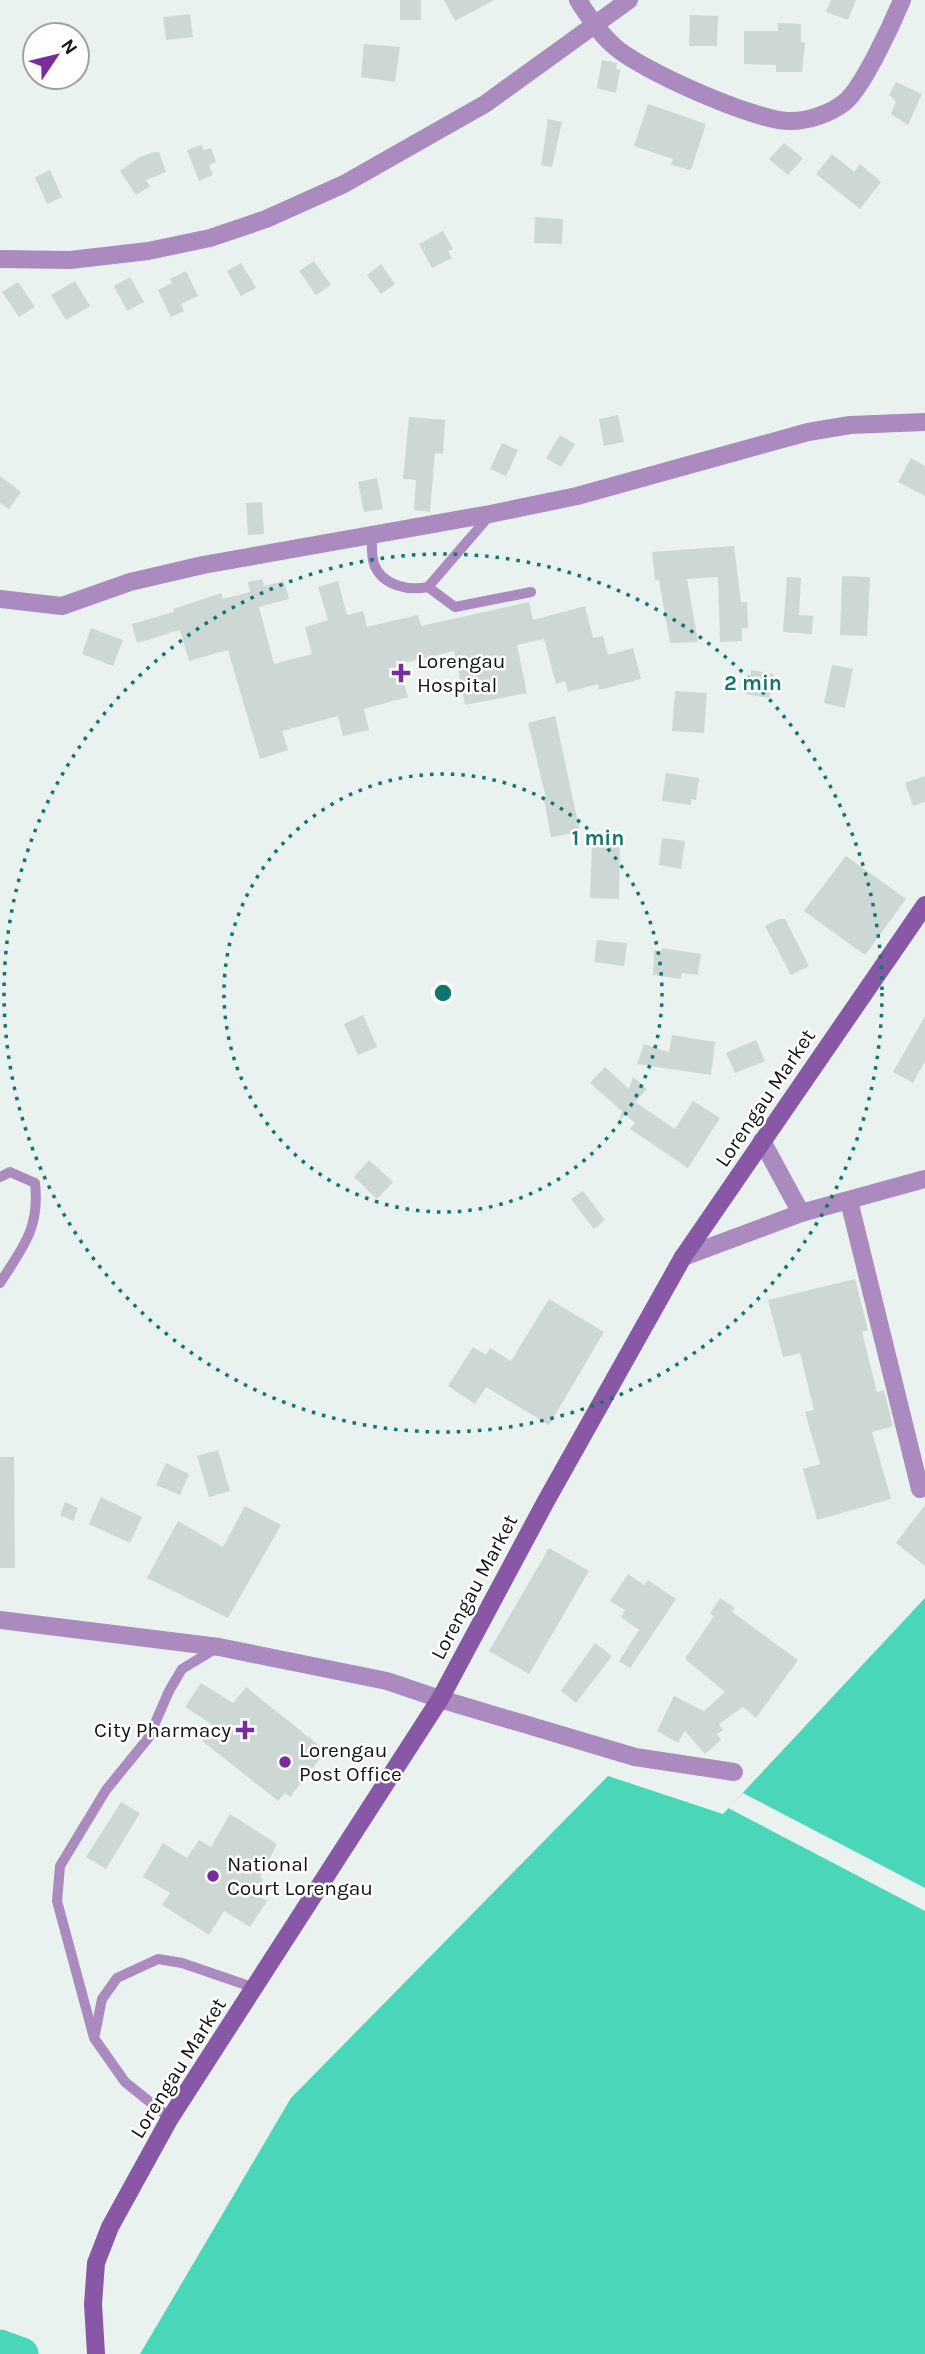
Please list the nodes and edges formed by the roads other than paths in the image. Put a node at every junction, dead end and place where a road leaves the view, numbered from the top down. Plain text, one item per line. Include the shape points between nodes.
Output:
1 (578, 0) edge
2 (629, 0) edge
3 (902, 0) edge
4 (595, 25) junction
5 (0, 259) edge
6 (925, 422) edge
7 (490, 514) junction
8 (372, 535) junction
9 (428, 587) junction
10 (531, 592) dead end
11 (0, 599) edge
12 (925, 905) edge
13 (762, 1141) junction
14 (0, 1177) edge
15 (925, 1179) edge
16 (849, 1201) junction
17 (801, 1213) junction
18 (683, 1257) junction
19 (0, 1283) edge
20 (920, 1489) dead end
21 (0, 1620) edge
22 (219, 1647) junction
23 (440, 1699) junction
24 (734, 1772) dead end
25 (255, 1988) junction
26 (94, 2038) junction
27 (170, 2118) junction
28 (96, 2354) edge

1 - 4 street
2 - 4 street
3 - 4 street via 857,89 845,102 807,119 788,121 719,101 641,65 614,47
4 - 5 street via 485,104 344,184 266,219 210,238 148,251 70,260
6 - 7 street via 808,432 577,496
7 - 8 street
7 - 9 lane
8 - 9 lane via 373,561 383,576 404,588
8 - 11 street via 203,565 130,582 62,606
9 - 10 lane via 456,607
12 - 13 main road, Lorengau Market
13 - 17 street
13 - 18 main road, Lorengau Market
14 - 19 lane via 10,1172 34,1183 37,1203 30,1237
15 - 16 street
16 - 17 street
16 - 20 street
17 - 18 street
18 - 23 main road, Lorengau Market
21 - 22 street
22 - 23 street via 387,1681
22 - 26 lane via 182,1669 149,1737 106,1790 60,1866 57,1902
23 - 24 street via 635,1757
23 - 25 main road, Lorengau Market
25 - 26 lane via 158,1959 117,1978 102,1999
25 - 27 main road, Lorengau Market
26 - 27 lane via 125,2082
27 - 28 main road, Lorengau Market via 110,2227 96,2263

